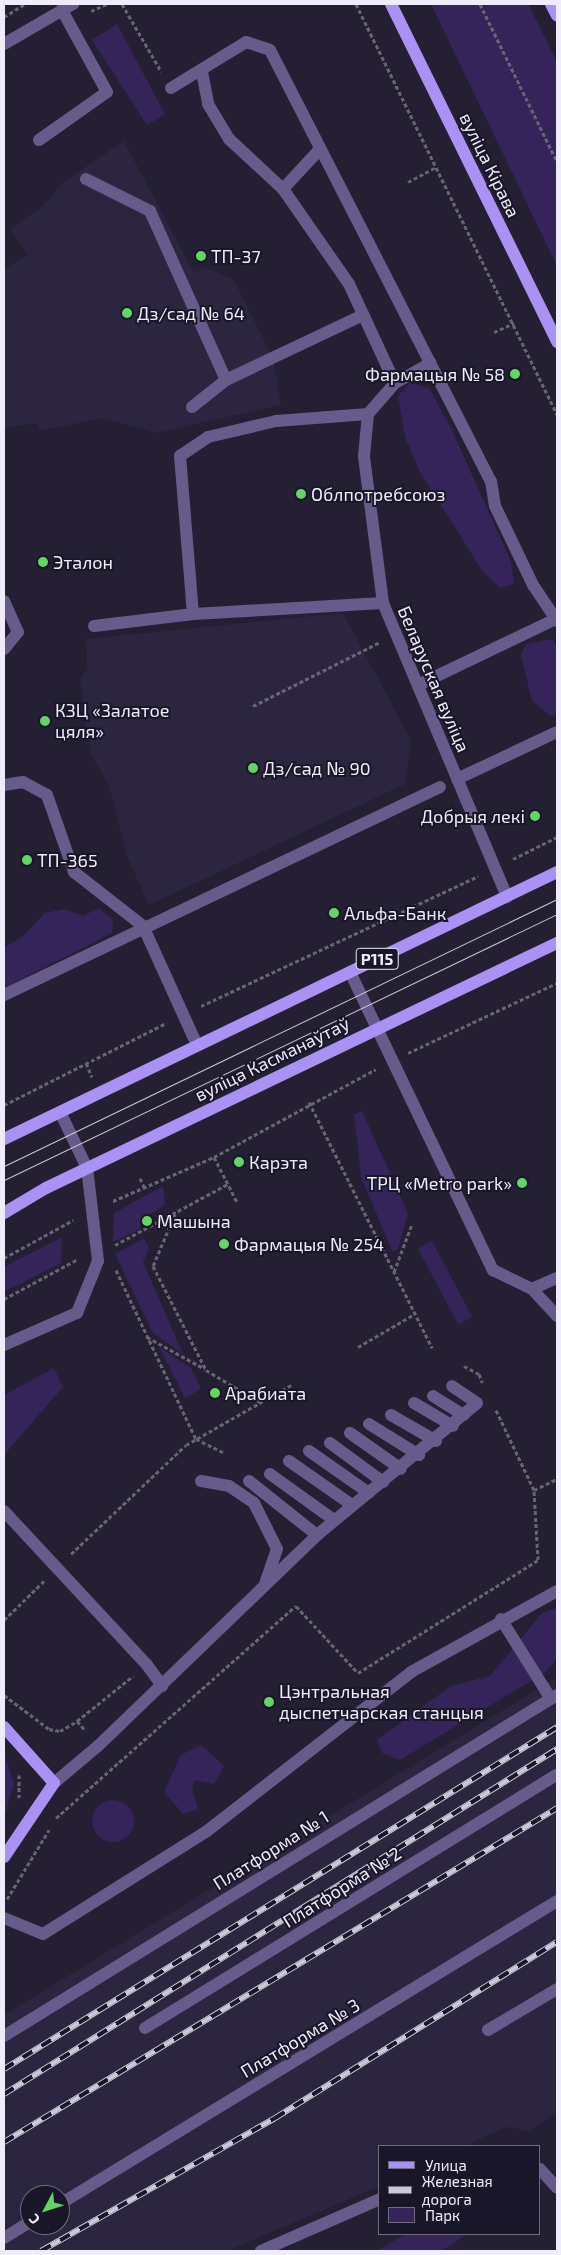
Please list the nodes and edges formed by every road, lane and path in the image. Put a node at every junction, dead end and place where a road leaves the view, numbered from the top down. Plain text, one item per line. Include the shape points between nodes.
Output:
1 (25, 4) edge
2 (122, 4) edge
3 (356, 4) edge
4 (391, 4) edge
5 (480, 4) edge
6 (551, 4) edge
7 (67, 7) edge
8 (557, 16) edge
9 (4, 17) edge
10 (4, 44) edge
11 (202, 72) junction
12 (171, 88) joint
13 (39, 140) dead end
14 (320, 149) junction
15 (557, 162) edge
16 (436, 167) junction
17 (86, 179) dead end
18 (408, 182) dead end
19 (283, 189) junction
20 (363, 315) junction
21 (514, 323) junction
22 (494, 332) dead end
23 (557, 342) edge
24 (431, 364) junction
25 (226, 380) junction
26 (394, 383) junction
27 (192, 407) dead end
28 (368, 414) junction
29 (557, 415) edge
30 (4, 601) edge
31 (383, 603) junction
32 (193, 614) junction
33 (557, 620) edge
34 (94, 626) dead end
35 (396, 634) junction
36 (4, 649) edge
37 (418, 685) junction
38 (253, 706) dead end
39 (557, 732) edge
40 (458, 779) junction
41 (4, 785) edge
42 (440, 787) dead end
43 (557, 837) edge
44 (495, 868) junction
45 (557, 872) edge
46 (507, 896) junction
47 (143, 926) junction
48 (557, 943) edge
49 (350, 972) junction
50 (557, 983) edge
51 (4, 995) edge
52 (183, 1014) junction
53 (377, 1028) junction
54 (197, 1046) junction
55 (392, 1061) junction
56 (309, 1102) junction
57 (4, 1105) edge
58 (60, 1112) junction
59 (4, 1139) edge
60 (214, 1156) junction
61 (87, 1168) junction
62 (140, 1178) dead end
63 (228, 1184) junction
64 (145, 1190) junction
65 (113, 1201) dead end
66 (237, 1202) dead end
67 (4, 1213) edge
68 (175, 1213) junction
69 (80, 1216) dead end
70 (412, 1224) dead end
71 (102, 1249) junction
72 (4, 1258) edge
73 (393, 1273) junction
74 (557, 1278) edge
75 (532, 1289) junction
76 (4, 1299) edge
77 (413, 1315) junction
78 (557, 1316) edge
79 (147, 1336) junction
80 (4, 1345) edge
81 (358, 1346) dead end
82 (432, 1348) dead end
83 (464, 1366) dead end
84 (206, 1370) junction
85 (291, 1385) dead end
86 (452, 1386) dead end
87 (487, 1392) dead end
88 (433, 1396) dead end
89 (491, 1401) dead end
90 (260, 1402) junction
91 (414, 1404) dead end
92 (391, 1415) dead end
93 (464, 1415) junction
94 (369, 1424) dead end
95 (452, 1426) junction
96 (350, 1433) dead end
97 (196, 1438) junction
98 (436, 1441) junction
99 (330, 1443) dead end
100 (309, 1451) dead end
101 (223, 1452) dead end
102 (419, 1455) junction
103 (289, 1461) dead end
104 (401, 1469) junction
105 (270, 1474) dead end
106 (557, 1478) edge
107 (201, 1481) dead end
108 (249, 1481) dead end
109 (383, 1482) junction
110 (534, 1490) junction
111 (369, 1493) junction
112 (352, 1505) junction
113 (4, 1511) edge
114 (334, 1520) junction
115 (317, 1535) junction
116 (57, 1568) junction
117 (262, 1590) junction
118 (557, 1591) edge
119 (501, 1619) junction
120 (4, 1620) edge
121 (147, 1665) junction
122 (162, 1686) junction
123 (4, 1694) edge
124 (554, 1697) edge
125 (77, 1721) junction
126 (4, 1727) edge
127 (98, 1746) junction
128 (118, 1767) junction
129 (17, 1769) dead end
130 (557, 1775) edge
131 (54, 1783) junction
132 (17, 1803) dead end
133 (4, 1857) edge
134 (557, 1901) edge
135 (4, 1904) edge
136 (4, 1918) edge
137 (557, 1989) edge
138 (145, 2028) dead end
139 (488, 2030) dead end
140 (4, 2036) edge
141 (541, 2170) edge
142 (557, 2188) edge
143 (70, 2198) edge
144 (378, 2200) edge
145 (20, 2228) edge
146 (4, 2238) edge
147 (261, 2251) edge

1 - 9 path
2 - 12 path
3 - 16 path
4 - 23 main road, вуліца Кірава
5 - 15 path
6 - 8 main road
7 - 10 street
7 - 13 street via 107,92
11 - 12 street
11 - 14 street via 246,42 270,50
11 - 19 street via 208,104 229,139
14 - 19 street
14 - 24 street
16 - 18 path
16 - 21 path
17 - 25 street via 150,211
19 - 20 street via 348,284
20 - 25 street
20 - 26 street
21 - 22 path
21 - 29 path
24 - 26 street
24 - 33 street via 491,481 495,506 534,585
25 - 27 street
26 - 28 street
28 - 31 street via 364,456
28 - 32 street via 276,421 208,437 180,456
30 - 36 street via 18,632
31 - 32 street, Беларуская вуліца
31 - 35 street, Беларуская вуліца
32 - 34 street, Беларуская вуліца
33 - 37 street
35 - 37 street, Беларуская вуліца
35 - 38 path
37 - 40 street, Беларуская вуліца
39 - 40 street
40 - 44 street, Беларуская вуліца
41 - 47 street via 23,782 47,795 74,872
42 - 47 street
43 - 44 path
44 - 46 street, Беларуская вуліца
44 - 52 path
45 - 46 main road, Р115
46 - 49 main road, Р115
47 - 51 street
47 - 52 street
48 - 53 main road, вуліца Касманаўтаў
49 - 53 street
49 - 54 main road, Р115
50 - 55 path
52 - 54 street
52 - 57 path
53 - 55 street
53 - 61 main road, вуліца Касманаўтаў
54 - 58 main road, Р115
55 - 56 path
55 - 75 street via 493,1270
56 - 60 path
56 - 73 path
58 - 59 main road, Р115
58 - 61 street
60 - 63 path
60 - 64 path
61 - 67 main road, вуліца Касманаўтаў
61 - 71 street
62 - 64 path
63 - 66 path
63 - 68 path
64 - 65 path
68 - 71 path
68 - 84 path via 154,1266
69 - 72 path
70 - 73 path
71 - 76 path
71 - 79 path
71 - 80 street via 77,1313
73 - 77 path
74 - 75 street
75 - 78 street
77 - 81 path
77 - 82 path
79 - 84 path
79 - 97 path
83 - 87 path via 478,1374
84 - 90 path
85 - 90 path
86 - 93 street via 477,1403
88 - 93 street
89 - 110 path
90 - 97 path
91 - 95 street
92 - 98 street
93 - 95 street
94 - 102 street
95 - 98 street
96 - 104 street
97 - 101 path
97 - 116 path
98 - 102 street
99 - 109 street
100 - 111 street
102 - 104 street
103 - 112 street
104 - 109 street
105 - 114 street
106 - 110 path
107 - 117 street via 229,1486 254,1504 277,1548
108 - 115 street
109 - 111 street
110 - 128 path via 538,1560 358,1674 296,1606
111 - 112 street
112 - 114 street
113 - 116 street
114 - 115 street
115 - 117 street
116 - 120 path
116 - 121 street
117 - 122 street
118 - 119 street
119 - 124 street
119 - 136 street via 411,1672 207,1831 43,1934
121 - 122 street
121 - 125 path
122 - 127 street
123 - 125 path via 50,1729 60,1731
124 - 140 street, Платформа № 1
125 - 127 path
126 - 131 main road
127 - 128 path
127 - 131 street
128 - 135 path via 56,1818
129 - 132 path
130 - 138 street, Платформа № 2
131 - 133 main road
134 - 143 street, Платформа № 3
137 - 139 street
141 - 142 street
144 - 147 street
145 - 146 street

